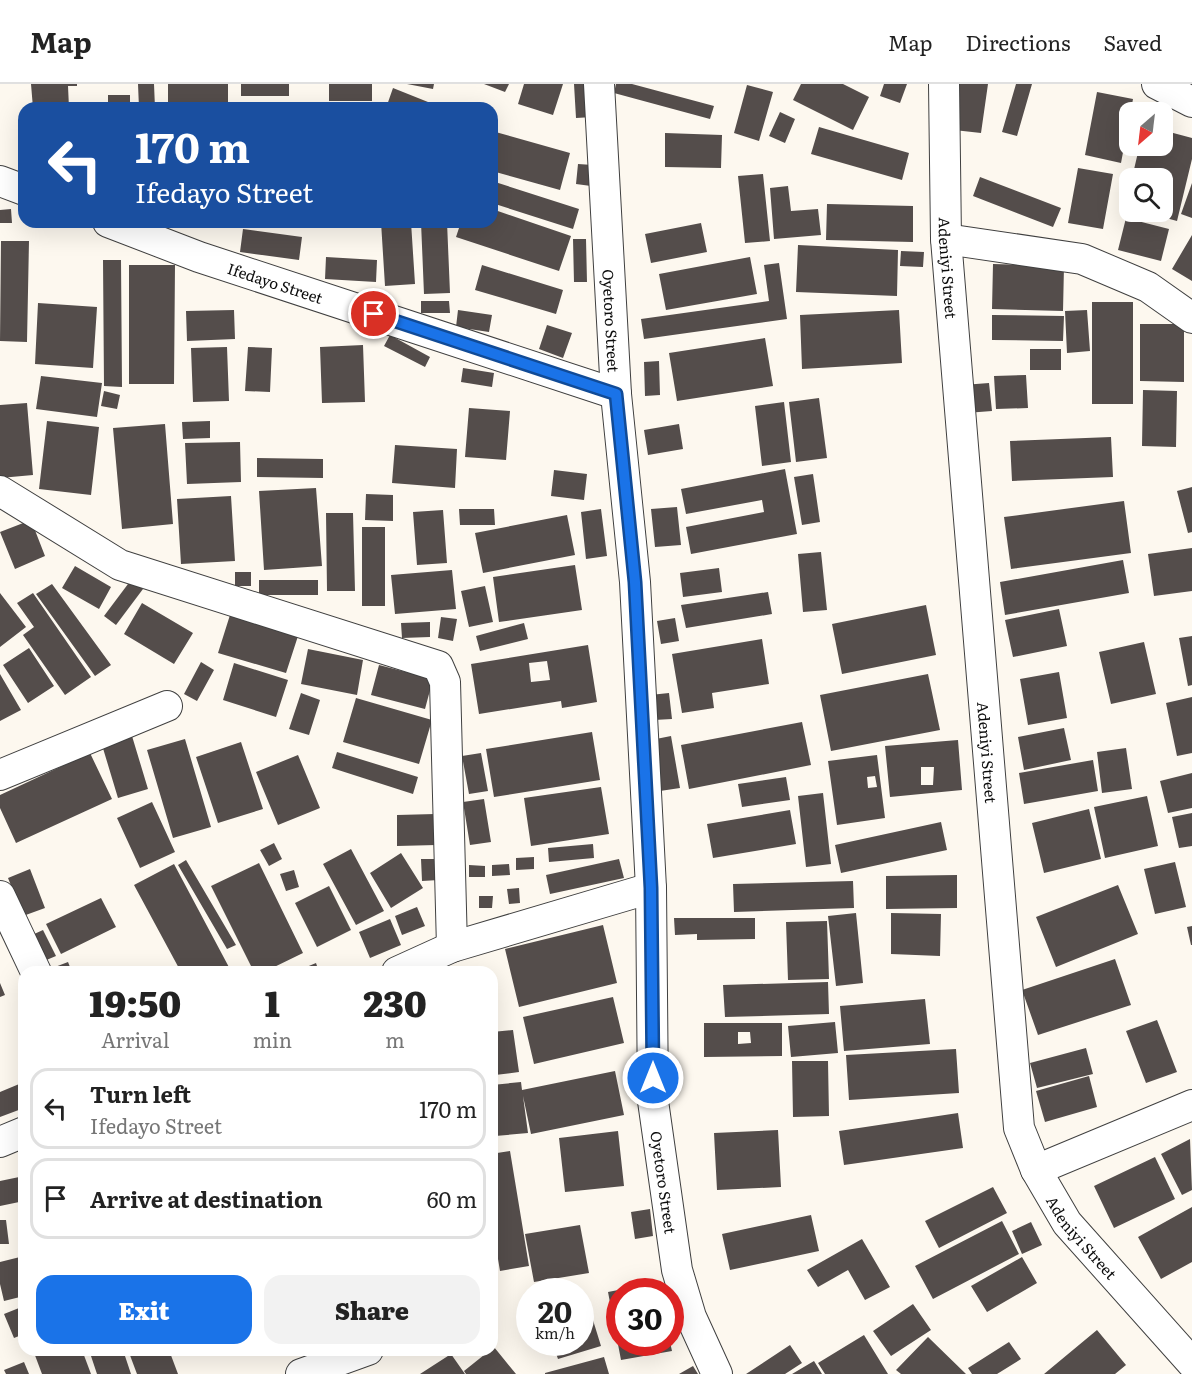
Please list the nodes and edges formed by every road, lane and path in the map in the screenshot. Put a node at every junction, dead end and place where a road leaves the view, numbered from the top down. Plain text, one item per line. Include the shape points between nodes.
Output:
1 (599, 84) edge
2 (944, 84) edge
3 (1157, 84) edge
4 (1192, 102) edge
5 (0, 181) edge
6 (18, 188) edge
7 (124, 228) edge
8 (946, 239) junction
9 (1192, 318) edge
10 (616, 394) junction
11 (0, 490) edge
12 (167, 706) dead end
13 (0, 775) edge
14 (651, 888) junction
15 (0, 896) edge
16 (453, 947) junction
17 (33, 966) edge
18 (410, 966) edge
19 (1192, 1105) edge
20 (18, 1134) edge
21 (0, 1142) edge
22 (1036, 1170) junction
23 (351, 1356) edge
24 (1192, 1364) edge
25 (301, 1374) edge
26 (717, 1374) edge

1 - 10 street, Oyetoro Street
2 - 8 street, Adeniyi Street
3 - 4 street
5 - 6 street
7 - 10 street, Ifedayo Street via 199,257
8 - 9 street via 1082,259 1148,287
8 - 22 street, Adeniyi Street via 1020,1128
10 - 14 street, Oyetoro Street via 635,582
11 - 16 street via 120,565 438,666 445,682
12 - 13 street
14 - 16 street
14 - 26 street, Oyetoro Street via 653,1101 677,1270 691,1317
15 - 17 street
16 - 18 street
19 - 22 street
20 - 21 street
22 - 24 street, Adeniyi Street via 1067,1223
23 - 25 street

